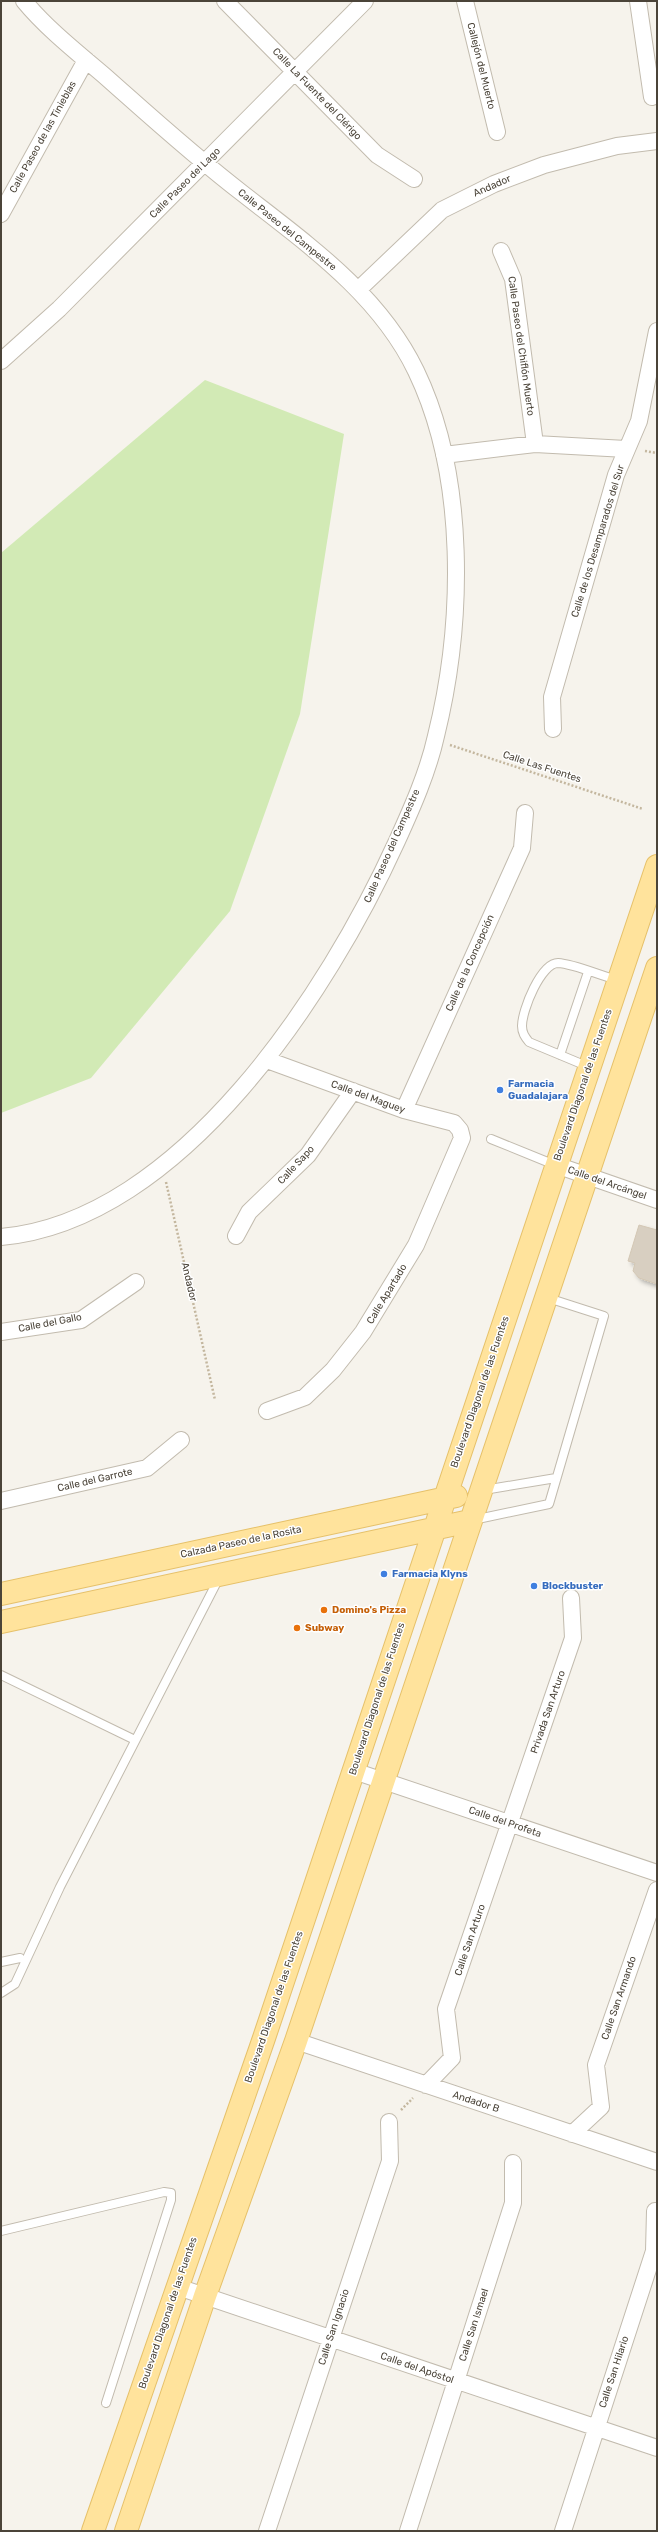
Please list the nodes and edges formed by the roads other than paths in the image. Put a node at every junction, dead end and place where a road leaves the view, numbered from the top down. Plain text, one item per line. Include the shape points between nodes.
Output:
1 (24, 1) edge
2 (225, 1) edge
3 (365, 1) edge
4 (465, 1) edge
5 (638, 1) edge
6 (86, 60) junction
7 (296, 71) junction
8 (652, 97) dead end
9 (497, 132) dead end
10 (657, 141) edge
11 (204, 164) junction
12 (414, 179) dead end
13 (1, 214) edge
14 (501, 251) dead end
15 (358, 290) junction
16 (657, 331) edge
17 (1, 361) edge
18 (535, 444) junction
19 (626, 449) junction
20 (444, 455) junction
21 (553, 729) dead end
22 (525, 813) dead end
23 (657, 866) edge
24 (657, 968) edge
25 (588, 972) junction
26 (618, 981) junction
27 (560, 1055) junction
28 (267, 1060) junction
29 (590, 1068) junction
30 (353, 1091) junction
31 (404, 1110) junction
32 (462, 1138) joint
33 (491, 1139) dead end
34 (556, 1165) junction
35 (586, 1176) junction
36 (657, 1200) edge
37 (236, 1236) dead end
38 (1, 1237) edge
39 (136, 1282) dead end
40 (546, 1297) junction
41 (1, 1332) edge
42 (267, 1411) dead end
43 (181, 1440) dead end
44 (556, 1478) junction
45 (481, 1490) junction
46 (444, 1498) junction
47 (1, 1501) edge
48 (470, 1521) junction
49 (435, 1528) junction
50 (221, 1575) junction
51 (1, 1594) edge
52 (571, 1598) dead end
53 (1, 1622) edge
54 (1, 1675) edge
55 (135, 1740) junction
56 (354, 1771) junction
57 (383, 1781) junction
58 (510, 1824) junction
59 (657, 1873) edge
60 (657, 1890) edge
61 (20, 1958) dead end
62 (1, 1962) edge
63 (1, 1993) edge
64 (296, 2041) junction
65 (426, 2085) junction
66 (389, 2122) road end
67 (572, 2134) junction
68 (657, 2162) edge
69 (513, 2163) dead end
70 (656, 2211) dead end
71 (1, 2230) edge
72 (178, 2287) junction
73 (205, 2296) junction
74 (330, 2339) junction
75 (455, 2382) junction
76 (106, 2402) dead end
77 (596, 2426) junction
78 (657, 2448) edge
79 (93, 2531) edge
80 (126, 2531) edge
81 (267, 2531) edge
82 (408, 2531) edge
83 (563, 2531) edge

1 - 6 street, Calle Paseo del Campestre
2 - 7 street, Calle La Fuente del Clérigo
3 - 7 street, Calle Paseo del Lago
4 - 9 street, Callejón del Muerto
5 - 8 street
6 - 11 street, Calle Paseo del Campestre
6 - 13 street, Calle Paseo de las Tinieblas
7 - 11 street, Calle Paseo del Lago
7 - 12 street, Calle La Fuente del Clérigo via 377,155
10 - 15 street, Andador via 617,146 544,165 494,184 442,210
11 - 15 street, Calle Paseo del Campestre via 316,251
11 - 17 street, Calle Paseo del Lago via 59,309
14 - 18 street, Calle Paseo del Chiflón Muerto via 513,279
15 - 20 street, Calle Paseo del Campestre via 385,321 416,370
16 - 19 street, Calle de los Desamparados del Sur via 639,421
18 - 19 street
18 - 20 street
19 - 21 street, Calle de los Desamparados del Sur via 616,475 552,698
20 - 28 street, Calle Paseo del Campestre via 455,550 455,621 447,684 436,740 411,809 352,932
22 - 31 street, Calle de la Concepción via 522,848
23 - 26 main road, Boulevard Diagonal de las Fuentes
24 - 35 main road
25 - 26 lane
25 - 27 lane
25 - 27 lane via 558,963 548,966 541,973 523,1019 524,1036 529,1042
26 - 29 main road, Boulevard Diagonal de las Fuentes
27 - 29 lane
28 - 30 street, Calle del Maguey
28 - 38 street, Calle Paseo del Campestre via 229,1103 139,1183 93,1210 55,1225
29 - 34 main road, Boulevard Diagonal de las Fuentes
30 - 31 street, Calle del Maguey
30 - 37 street, Calle Sapo via 308,1155 249,1212
31 - 32 street, Calle del Maguey via 454,1123
32 - 42 street, Calle Apartado via 416,1245 363,1332 333,1370 305,1397
33 - 34 lane
34 - 35 street, Calle del Arcángel
34 - 46 main road, Boulevard Diagonal de las Fuentes
35 - 36 street, Calle del Arcángel
35 - 40 main road
39 - 41 street, Calle del Gallo via 82,1320
40 - 44 lane via 604,1316
40 - 45 main road
43 - 47 street, Calle del Garrote via 147,1468
44 - 45 lane
44 - 48 lane via 549,1504
45 - 46 main road, Calzada Paseo de la Rosita
45 - 48 main road
46 - 49 main road, Boulevard Diagonal de las Fuentes
46 - 51 main road, Calzada Paseo de la Rosita
48 - 49 main road
48 - 57 main road
49 - 50 main road
49 - 56 main road, Boulevard Diagonal de las Fuentes
50 - 53 main road
50 - 55 lane
52 - 58 street, Privada San Arturo via 573,1638
54 - 55 lane
55 - 63 lane via 60,1887 15,1984
56 - 57 street, Calle del Profeta
56 - 72 main road, Boulevard Diagonal de las Fuentes
57 - 58 street, Calle del Profeta
57 - 64 main road
58 - 59 street, Calle del Profeta
58 - 65 street, Calle San Arturo via 446,2009 452,2058
60 - 67 street, Calle San Armando via 596,2065 601,2107
61 - 62 lane
64 - 65 street, Andador B
64 - 73 main road
65 - 67 street, Andador B
66 - 74 street, Calle San Ignacio via 390,2161
67 - 68 street, Andador B
69 - 75 street, Calle San Ismael via 513,2203
70 - 77 street, Calle San Hilario via 654,2251
71 - 76 lane via 164,2192 171,2193 171,2200
72 - 73 street, Calle del Apóstol
72 - 79 main road, Boulevard Diagonal de las Fuentes
73 - 74 street, Calle del Apóstol
73 - 80 main road
74 - 75 street, Calle del Apóstol
74 - 81 street, Calle San Ignacio
75 - 77 street, Calle del Apóstol
75 - 82 street, Calle San Ismael
77 - 78 street, Calle del Apóstol
77 - 83 street, Calle San Hilario

